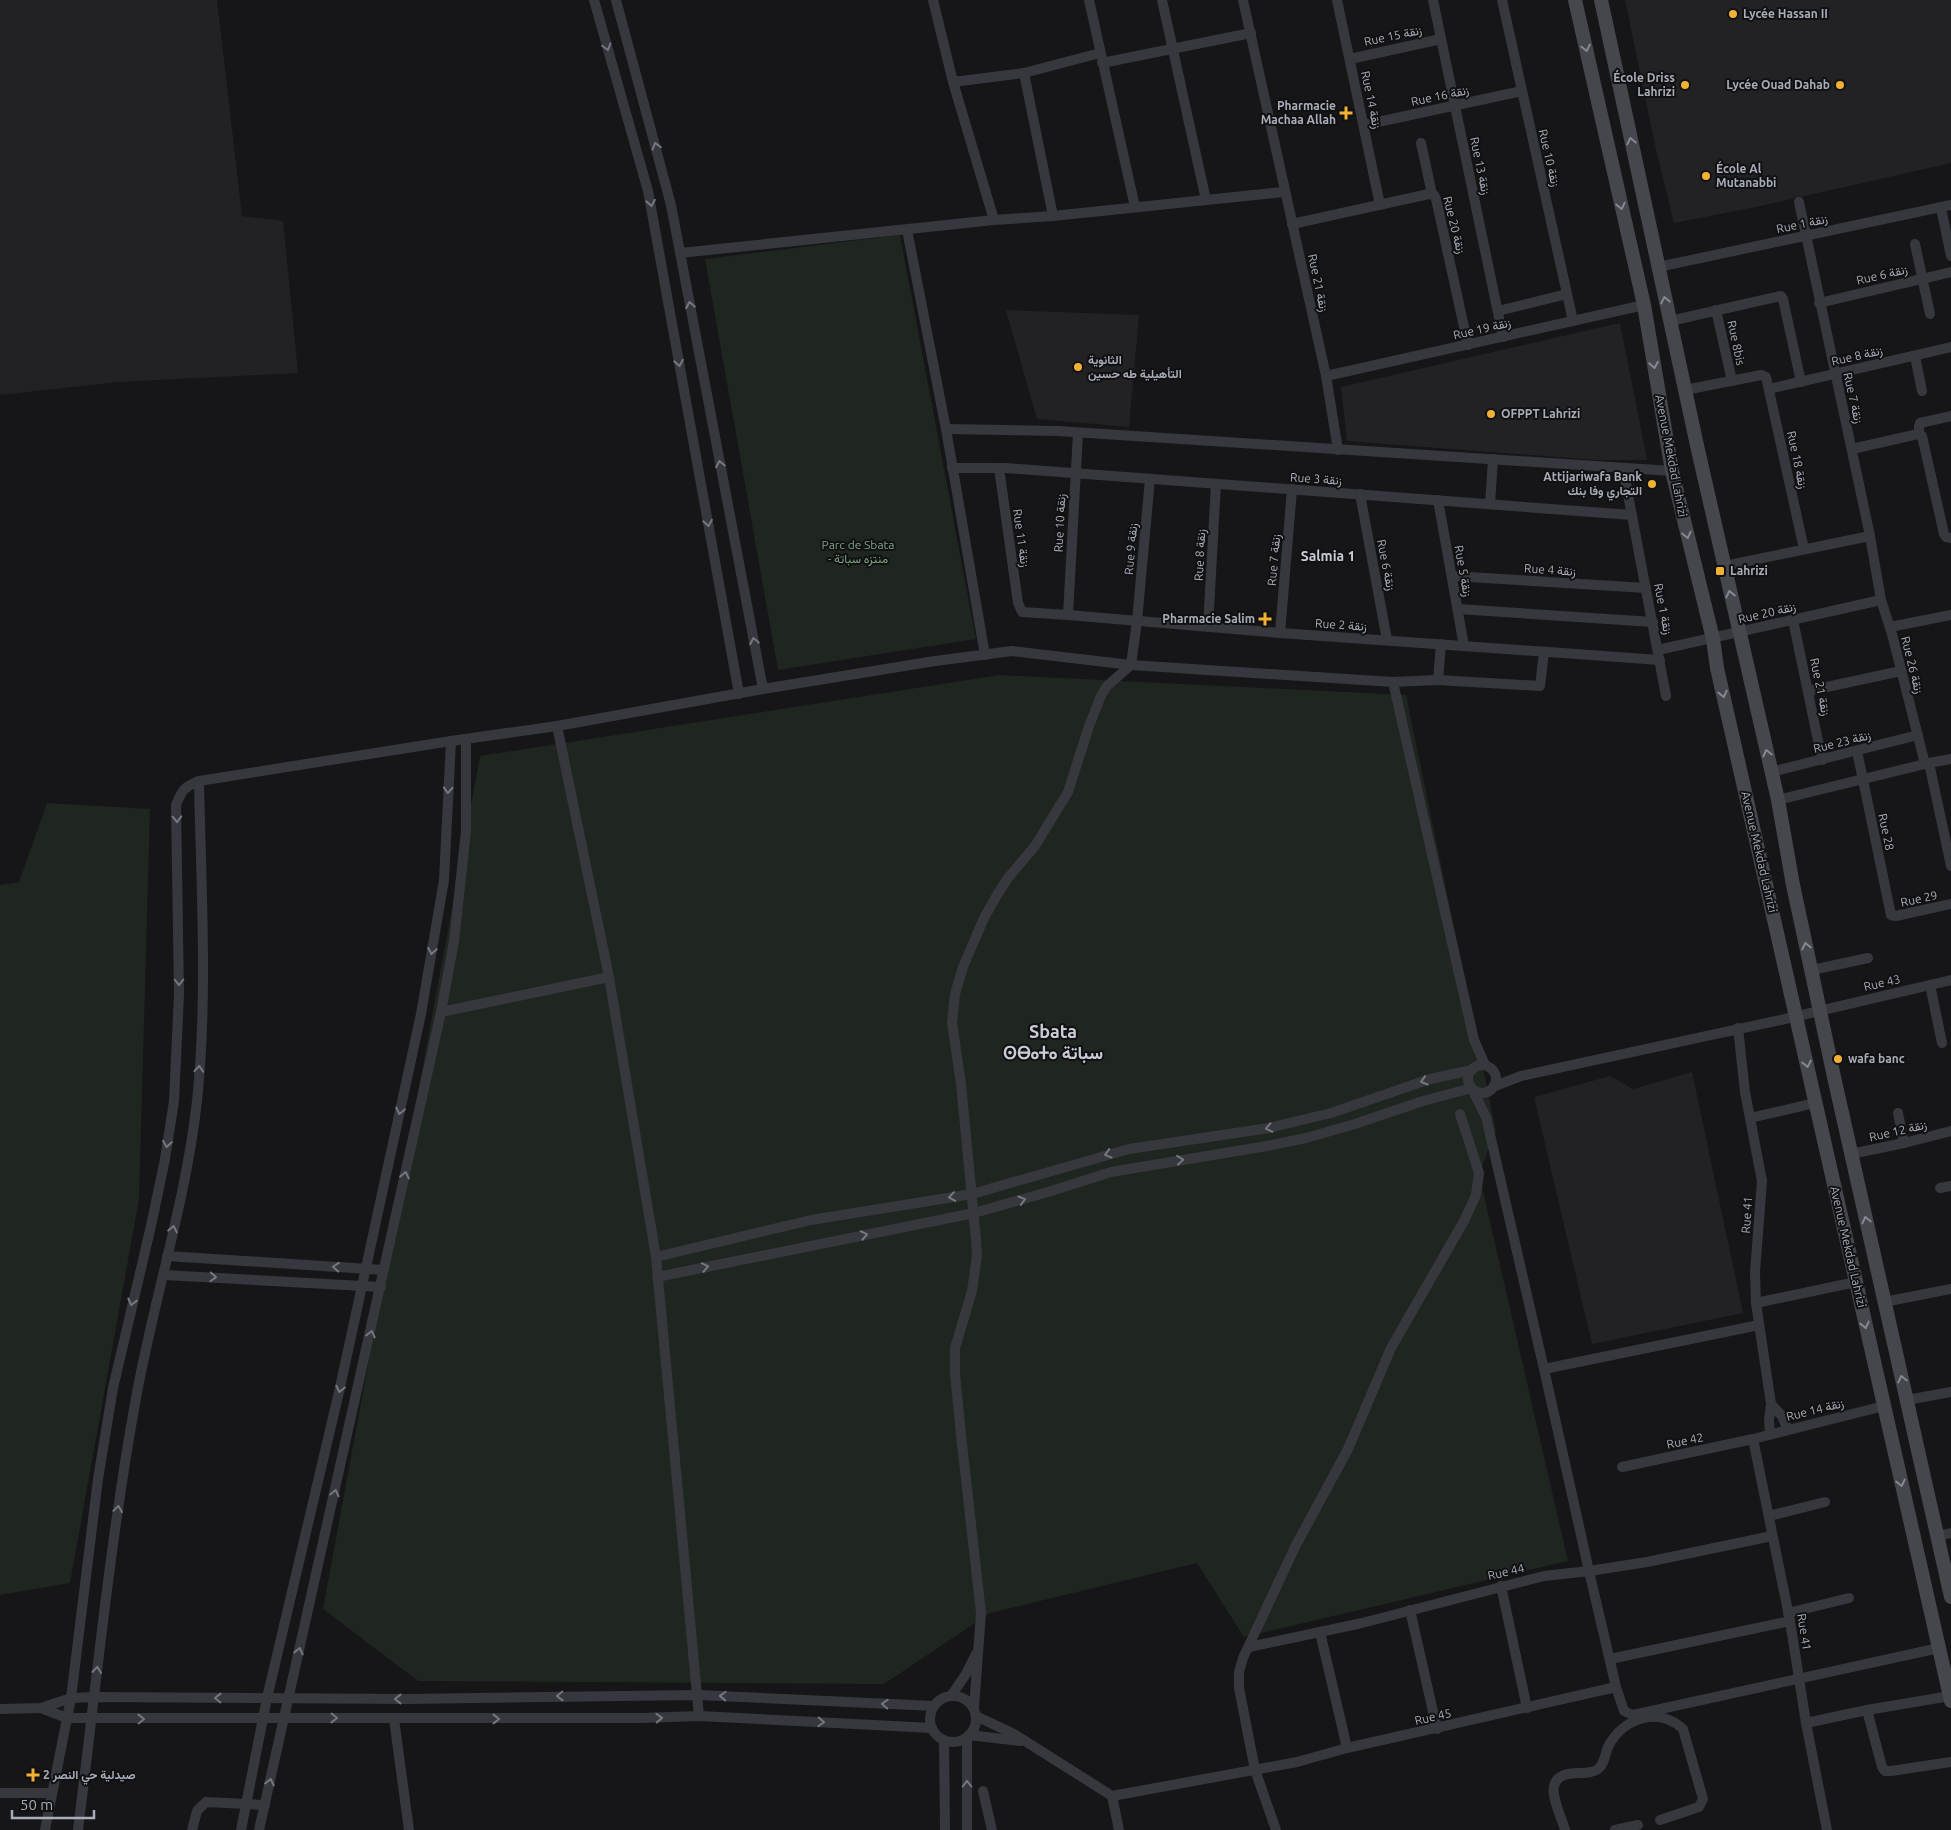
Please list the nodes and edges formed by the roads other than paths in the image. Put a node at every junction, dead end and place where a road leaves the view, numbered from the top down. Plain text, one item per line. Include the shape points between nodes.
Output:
1 (594, 0) edge
2 (616, 0) edge
3 (933, 0) edge
4 (1089, 0) edge
5 (1162, 0) edge
6 (1243, 0) edge
7 (1337, 0) edge
8 (1433, 0) edge
9 (1502, 0) edge
10 (1575, 0) edge
11 (1601, 0) edge
12 (1251, 33) junction
13 (1441, 39) junction
14 (1172, 49) junction
15 (1101, 58) junction
16 (1350, 58) junction
17 (1024, 73) junction
18 (952, 82) junction
19 (1522, 91) junction
20 (1455, 105) junction
21 (1364, 125) junction
22 (1421, 143) dead end
23 (1286, 194) junction
24 (1432, 194) junction
25 (1206, 200) junction
26 (1799, 202) dead end
27 (1380, 205) junction
28 (1946, 206) edge
29 (1135, 208) junction
30 (1053, 216) junction
31 (994, 220) junction
32 (1292, 224) junction
33 (907, 230) junction
34 (1805, 236) junction
35 (1915, 244) dead end
36 (680, 254) junction
37 (1951, 256) edge
38 (1658, 267) junction
39 (1951, 272) edge
40 (1923, 279) junction
41 (1567, 294) junction
42 (1819, 303) junction
43 (1644, 305) junction
44 (1716, 310) junction
45 (1498, 311) junction
46 (1930, 314) dead end
47 (1573, 321) junction
48 (1670, 321) junction
49 (1503, 337) junction
50 (1468, 345) junction
51 (1951, 347) edge
52 (1915, 356) junction
53 (1835, 374) junction
54 (1326, 376) junction
55 (1732, 381) junction
56 (1801, 382) junction
57 (1769, 388) junction
58 (1685, 390) junction
59 (1922, 391) dead end
60 (1951, 416) edge
61 (946, 429) junction
62 (1078, 433) junction
63 (1921, 435) junction
64 (1852, 449) junction
65 (1338, 450) junction
66 (1492, 460) junction
67 (952, 468) junction
68 (999, 468) junction
69 (1622, 468) junction
70 (1672, 471) junction
71 (1076, 473) junction
72 (1150, 479) junction
73 (1216, 484) junction
74 (1292, 489) junction
75 (1360, 494) junction
76 (1438, 500) junction
77 (1490, 504) junction
78 (1632, 515) junction
79 (1870, 536) junction
80 (1948, 538) edge
81 (1804, 549) junction
82 (1724, 566) junction
83 (1452, 576) junction
84 (1646, 588) junction
85 (1881, 600) junction
86 (1458, 609) junction
87 (1020, 611) joint
88 (1068, 614) junction
89 (1951, 615) edge
90 (1793, 620) junction
91 (1137, 621) junction
92 (1653, 622) junction
93 (1208, 627) junction
94 (1890, 627) junction
95 (1739, 632) junction
96 (1280, 633) junction
97 (1387, 640) junction
98 (1712, 640) junction
99 (1441, 644) junction
100 (1464, 646) junction
101 (1544, 652) junction
102 (985, 655) junction
103 (1659, 655) junction
104 (1131, 665) junction
105 (1901, 671) junction
106 (1438, 680) junction
107 (1393, 682) junction
108 (763, 689) junction
109 (1808, 691) junction
110 (739, 694) junction
111 (1666, 696) dead end
112 (557, 726) junction
113 (1918, 735) junction
114 (466, 740) junction
115 (451, 741) junction
116 (1856, 751) junction
117 (1951, 759) edge
118 (1822, 760) junction
119 (1927, 764) junction
120 (1771, 772) junction
121 (1862, 780) junction
122 (199, 782) junction
123 (1778, 800) junction
124 (1949, 843) edge
125 (1951, 866) edge
126 (1951, 904) edge
127 (1893, 916) joint
128 (1868, 958) dead end
129 (1812, 970) junction
130 (609, 977) junction
131 (1951, 980) edge
132 (1930, 985) junction
133 (1820, 1011) junction
134 (441, 1012) junction
135 (1796, 1017) junction
136 (1738, 1028) junction
137 (1474, 1040) junction
138 (1942, 1043) dead end
139 (1489, 1067) junction
140 (1472, 1070) junction
141 (1521, 1076) junction
142 (1472, 1089) junction
143 (1492, 1089) junction
144 (1815, 1103) junction
145 (1898, 1113) dead end
146 (1460, 1114) dead end
147 (1486, 1117) junction
148 (1750, 1118) junction
149 (1951, 1131) edge
150 (1904, 1143) junction
151 (1851, 1154) junction
152 (972, 1194) junction
153 (974, 1213) junction
154 (167, 1256) junction
155 (656, 1258) junction
156 (366, 1269) junction
157 (384, 1270) junction
158 (164, 1275) junction
159 (657, 1277) junction
160 (1856, 1282) junction
161 (363, 1286) junction
162 (381, 1287) junction
163 (1951, 1289) edge
164 (1884, 1302) junction
165 (1756, 1303) junction
166 (1758, 1324) junction
167 (1544, 1369) junction
168 (1951, 1392) edge
169 (1907, 1400) junction
170 (1771, 1404) junction
171 (1884, 1406) junction
172 (1788, 1430) junction
173 (1770, 1434) junction
174 (1753, 1439) junction
175 (1622, 1467) dead end
176 (1825, 1502) dead end
177 (1769, 1516) junction
178 (1944, 1534) edge
179 (1772, 1536) junction
180 (1588, 1571) junction
181 (1501, 1586) junction
182 (1951, 1597) edge
183 (1849, 1598) dead end
184 (1410, 1610) junction
185 (1789, 1617) junction
186 (1320, 1632) junction
187 (1249, 1648) junction
188 (1938, 1648) junction
189 (978, 1651) junction
190 (1610, 1660) junction
191 (1798, 1679) junction
192 (1616, 1687) junction
193 (698, 1695) junction
194 (951, 1696) junction
195 (94, 1697) junction
196 (71, 1698) junction
197 (267, 1698) junction
198 (288, 1699) junction
199 (1950, 1699) edge
200 (934, 1706) junction
201 (41, 1708) junction
202 (1527, 1708) junction
203 (0, 1709) edge
204 (1867, 1710) junction
205 (975, 1712) junction
206 (700, 1716) junction
207 (264, 1717) junction
208 (285, 1717) junction
209 (68, 1718) junction
210 (92, 1718) junction
211 (394, 1719) junction
212 (1806, 1723) junction
213 (932, 1728) junction
214 (1437, 1729) junction
215 (968, 1736) junction
216 (944, 1740) junction
217 (1026, 1742) junction
218 (1347, 1748) junction
219 (1951, 1762) edge
220 (1255, 1770) junction
221 (983, 1791) dead end
222 (0, 1793) edge
223 (52, 1793) junction
224 (1112, 1796) junction
225 (247, 1803) junction
226 (265, 1805) junction
227 (1660, 1820) dead end
228 (1638, 1825) dead end
229 (45, 1830) edge
230 (78, 1830) edge
231 (192, 1830) edge
232 (241, 1830) edge
233 (259, 1830) edge
234 (408, 1830) edge
235 (945, 1830) edge
236 (967, 1830) edge
237 (992, 1830) edge
238 (1119, 1830) edge
239 (1276, 1830) edge
240 (1565, 1830) edge
241 (1615, 1830) edge
242 (1827, 1830) edge

1 -> 110 street via 648,190
36 -> 2 street via 671,205
3 - 18 street
4 - 15 street
5 - 14 street
6 - 12 street, Rue 21 زنقة
7 - 16 street, Rue 14 زنقة
8 - 13 street, Rue 13 زنقة
9 - 19 street, Rue 10 زنقة
10 -> 43 main road, Avenue Mekdad Lahrizi
38 -> 11 main road, Avenue Mekdad Lahrizi
12 - 14 street
12 - 23 street, Rue 21 زنقة
13 - 16 street, Rue 15 زنقة
13 - 20 street, Rue 13 زنقة
14 - 15 street
14 - 25 street
15 - 17 street
15 - 29 street
16 - 21 street, Rue 14 زنقة
17 - 18 street
17 - 30 street
18 - 31 street
19 - 20 street, Rue 16 زنقة
19 - 41 street, Rue 10 زنقة
20 - 21 street, Rue 16 زنقة
20 - 45 street, Rue 13 زنقة
21 - 27 street, Rue 14 زنقة
22 - 24 street
23 - 25 street
23 - 32 street, Rue 21 زنقة
24 - 27 street, Rue 20 زنقة
24 - 50 street, Rue 20 زنقة via 1436,199
25 - 29 street
26 - 34 street, Rue 7 زنقة
27 - 32 street, Rue 20 زنقة
28 - 34 street, Rue 1 زنقة
28 - 37 street
29 - 30 street
30 - 31 street
31 - 33 street
32 - 54 street, Rue 21 زنقة
33 - 36 street
33 - 61 street
34 - 38 street, Rue 1 زنقة
34 - 42 street, Rue 7 زنقة
35 - 40 street
108 -> 36 street
48 -> 38 main road, Avenue Mekdad Lahrizi
39 - 40 street, Rue 6 زنقة
40 - 42 street, Rue 6 زنقة
40 - 46 street
41 - 45 street
41 - 47 street, Rue 10 زنقة
42 - 53 street, Rue 7 زنقة
43 - 47 street, Rue 19 زنقة
43 -> 70 main road, Avenue Mekdad Lahrizi
44 - 48 street
44 - 55 street, Rue 8bis
44 - 56 street via 1782,297
45 - 49 street, Rue 13 زنقة
47 - 49 street, Rue 19 زنقة
48 - 58 main road, Avenue Mekdad Lahrizi
49 - 50 street, Rue 19 زنقة
50 - 54 street, Rue 19 زنقة
51 - 52 street, Rue 8 زنقة
52 - 53 street, Rue 8 زنقة
52 - 59 street
53 - 56 street, Rue 8 زنقة
53 - 64 street, Rue 7 زنقة
54 - 65 street, Rue 21 زنقة
55 - 57 street, Rue 18 زنقة via 1765,376
55 - 58 street
56 - 57 street, Rue 8 زنقة
57 - 81 street, Rue 18 زنقة
58 - 82 main road, Avenue Mekdad Lahrizi
60 - 63 street via 1920,424
61 - 62 street
61 - 67 street
62 - 65 street
62 - 71 street, Rue 10 زنقة
63 - 64 street
63 - 80 street via 1944,534
64 - 79 street, Rue 7 زنقة
65 - 66 street
66 - 69 street
66 - 77 street
67 - 68 street, Rue 3 زنقة
67 - 102 street
68 - 71 street, Rue 3 زنقة
68 - 87 street, Rue 11 زنقة
69 - 70 street
69 - 78 street, Rue 1 زنقة
70 -> 98 main road, Avenue Mekdad Lahrizi
71 - 72 street, Rue 3 زنقة
71 - 88 street, Rue 10 زنقة
72 - 73 street, Rue 3 زنقة
72 - 91 street, Rue 9 زنقة
73 - 74 street, Rue 3 زنقة
73 - 93 street, Rue 8 زنقة
74 - 75 street, Rue 3 زنقة
74 - 96 street, Rue 7 زنقة
75 - 76 street, Rue 3 زنقة
75 - 97 street, Rue 6 زنقة
76 - 77 street, Rue 3 زنقة
76 - 83 street, Rue 5 زنقة
77 - 78 street, Rue 3 زنقة
78 - 84 street, Rue 1 زنقة
79 - 81 street
79 - 85 street, Rue 7 زنقة
81 - 82 street
95 -> 82 main road, Avenue Mekdad Lahrizi
83 - 84 street, Rue 4 زنقة
83 - 86 street, Rue 5 زنقة
84 - 92 street, Rue 1 زنقة
85 - 90 street, Rue 20 زنقة
85 - 94 street, Rue 26 زنقة
86 - 92 street
86 - 100 street, Rue 5 زنقة
87 - 88 street, Rue 2 زنقة
88 - 91 street, Rue 2 زنقة
89 - 94 street
90 - 95 street, Rue 20 زنقة
90 - 109 street, Rue 21 زنقة
91 - 93 street, Rue 2 زنقة
91 - 104 street, Rue 9 زنقة
92 - 103 street, Rue 1 زنقة
93 - 96 street, Rue 2 زنقة
94 - 105 street, Rue 26 زنقة
95 - 98 street, Rue 20 زنقة
120 -> 95 main road, Avenue Mekdad Lahrizi
96 - 97 street, Rue 2 زنقة
97 - 99 street, Rue 2 زنقة
98 - 103 street, Rue 20 زنقة
98 -> 135 main road, Avenue Mekdad Lahrizi
99 - 100 street, Rue 2 زنقة
99 - 106 street
100 - 101 street, Rue 2 زنقة
101 - 103 street, Rue 2 زنقة
101 - 106 street via 1540,686
102 - 104 street via 1012,651
102 - 108 street
103 - 111 street, Rue 1 زنقة
104 - 107 street
104 - 152 street via 1107,686 1101,696 1064,800 1035,846 996,895 957,984 952,1023
105 - 109 street
105 - 113 street, Rue 26 زنقة
106 - 107 street
107 - 137 street
108 - 110 street
109 - 118 street, Rue 21 زنقة
110 - 112 street
112 - 114 street
112 - 130 street
113 - 116 street, Rue 23 زنقة
113 - 119 street, Rue 26 زنقة
114 - 115 street
114 - 134 street via 466,831 454,941
115 - 122 street
115 -> 156 street via 444,880 421,1014
116 - 118 street, Rue 23 زنقة
116 - 121 street, Rue 28
117 - 119 street
118 - 120 street, Rue 23 زنقة
119 - 121 street
119 - 124 street, Rue 26 زنقة
120 - 123 main road, Avenue Mekdad Lahrizi
121 - 123 street
121 - 127 street, Rue 28
154 -> 122 street via 188,1161 198,1091 202,995
122 -> 196 street via 187,786 176,805 179,994 174,1101 151,1226 113,1388 98,1479
129 -> 123 main road, Avenue Mekdad Lahrizi
124 - 125 street, Rue 26 زنقة
126 - 127 street, Rue 29
128 - 129 street
129 - 133 main road, Avenue Mekdad Lahrizi
130 - 134 street
130 - 155 street
131 - 132 street, Rue 43
132 - 133 street, Rue 43
132 - 138 street
133 - 135 street, Rue 43
133 - 151 main road, Avenue Mekdad Lahrizi
157 -> 134 street
135 - 136 street, Rue 43
135 -> 144 main road, Avenue Mekdad Lahrizi
136 - 141 street, Rue 43
136 - 148 street, Rue 41
137 - 139 street
137 - 140 street
139 - 140 street
139 - 141 street
139 - 143 street via 1496,1077
140 - 142 street via 1468,1081
140 -> 152 street via 1430,1079 1301,1121 1237,1134 1129,1149
141 - 143 street, Rue 43
142 - 143 street via 1480,1093
142 - 147 street
153 -> 142 street via 1111,1172 1306,1138
143 - 147 street
144 - 148 street
144 - 160 main road, Avenue Mekdad Lahrizi
145 - 150 street
146 - 187 street via 1479,1173 1476,1195 1391,1348 1348,1449 1295,1547
147 - 167 street
148 - 165 street, Rue 41 via 1762,1181 1755,1272
149 - 150 street, Rue 12 زنقة
150 - 151 street, Rue 12 زنقة
164 -> 151 main road, Avenue Mekdad Lahrizi
152 - 153 street
152 -> 155 street via 811,1220
159 -> 153 street
153 - 189 street via 976,1256 973,1284 955,1348 955,1374 981,1613
156 -> 154 street
154 - 158 street
155 - 159 street
156 - 157 street
156 - 161 street
157 - 162 street
158 -> 161 street
195 -> 158 street via 122,1480 140,1377
159 - 193 street
160 - 165 street
160 -> 171 main road, Avenue Mekdad Lahrizi
161 - 162 street
161 -> 197 street
198 -> 162 street
163 - 164 street
169 -> 164 main road, Avenue Mekdad Lahrizi
165 - 166 street, Rue 41
166 - 167 street
166 - 170 street, Rue 41
167 - 180 street
168 - 169 street
169 - 178 main road, Avenue Mekdad Lahrizi
170 - 172 street, Rue 41 via 1782,1416
170 - 173 street, Rue 41
171 - 172 street, Rue 14 زنقة
171 -> 188 main road, Avenue Mekdad Lahrizi
172 - 173 street, Rue 14 زنقة
173 - 174 street, Rue 14 زنقة
174 - 175 street, Rue 42
174 - 177 street, Rue 41
176 - 177 street
177 - 179 street, Rue 41
178 - 182 main road, Avenue Mekdad Lahrizi
179 - 180 street, Rue 44
179 - 185 street, Rue 41
180 - 181 street, Rue 44 via 1544,1576
180 - 190 street
181 - 184 street, Rue 44
181 - 202 street
183 - 185 street
184 - 186 street, Rue 44
184 - 214 street
185 - 190 street
185 - 191 street, Rue 41
186 - 187 street, Rue 44
186 - 218 street
187 - 220 street via 1238,1672
188 - 191 street
188 - 199 main road, Avenue Mekdad Lahrizi
189 - 194 street
189 - 205 street
190 - 192 street
191 - 192 street via 1633,1715 1624,1711
191 - 212 street, Rue 41
192 - 202 street, Rue 45
193 -> 198 street
200 -> 193 street
193 - 206 street
194 - 200 street via 944,1697
194 - 205 street via 960,1696 968,1701
195 - 196 street
197 -> 195 street
195 - 210 street
196 - 201 street
196 - 209 street
197 - 198 street
197 - 207 street
198 - 208 street
199 - 204 street
200 - 213 street
201 - 203 street
201 - 209 street
202 - 214 street, Rue 45
204 - 212 street
204 - 219 street via 1885,1770
205 - 215 street via 976,1723
205 - 217 street
211 -> 206 street
206 -> 213 street
207 - 208 street
210 -> 207 street
207 - 225 street
208 -> 211 street
226 -> 208 street
209 - 210 street
209 - 223 street
210 - 230 street
211 - 234 street
212 - 242 street, Rue 41
213 - 216 street
214 - 218 street, Rue 45
215 - 216 street via 952,1742
215 - 217 street
236 -> 215 street
216 - 235 street
217 - 224 street
218 - 220 street, Rue 45
220 - 224 street, Rue 45
220 - 239 street
221 - 237 street
222 - 223 street
223 - 229 street
224 - 238 street
225 - 226 street
225 - 231 street via 206,1802 197,1811
225 - 232 street
226 - 233 street
227 - 240 street via 1699,1808 1702,1799 1685,1733 1671,1720 1654,1716 1625,1725 1610,1743 1599,1769 1559,1778 1553,1794
228 - 241 street

